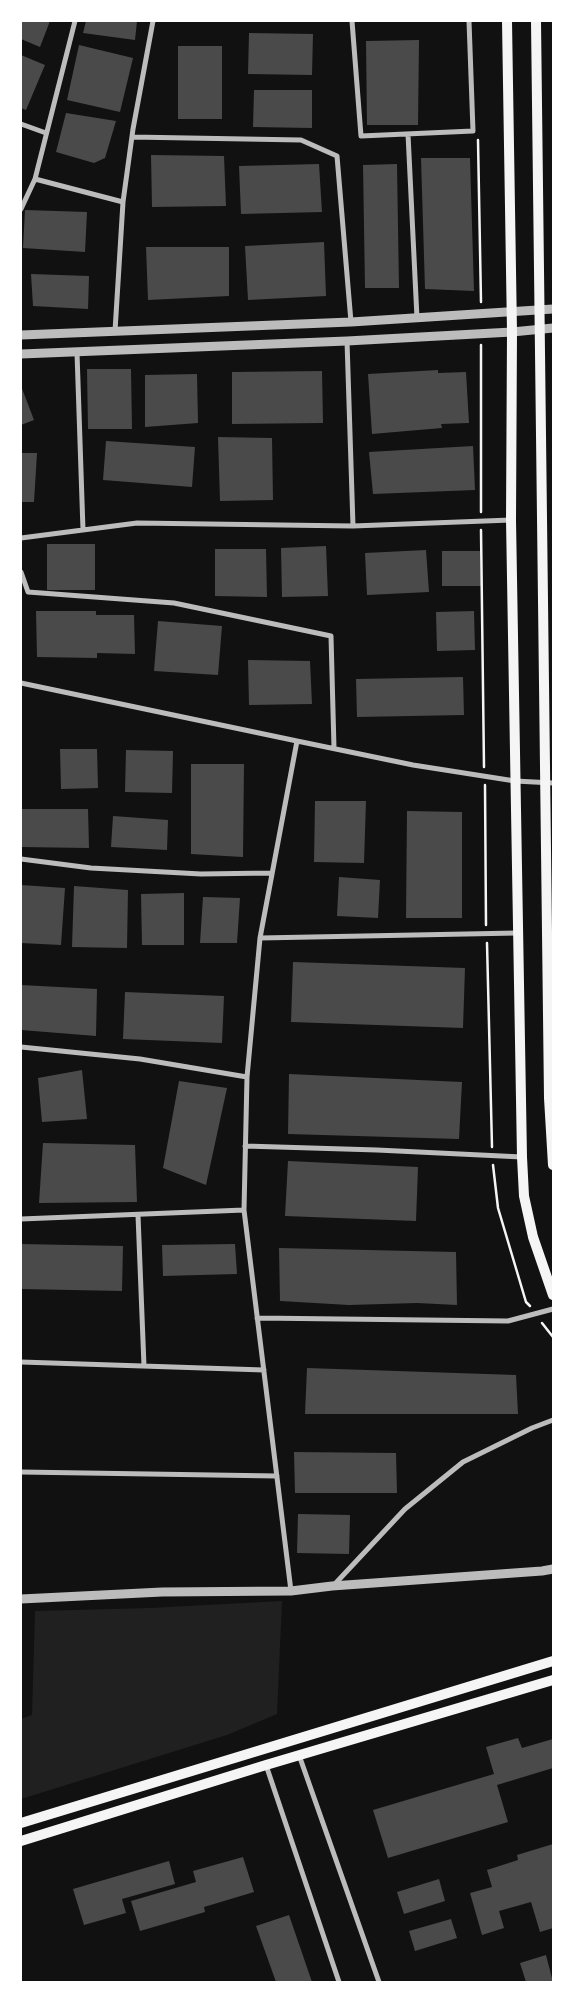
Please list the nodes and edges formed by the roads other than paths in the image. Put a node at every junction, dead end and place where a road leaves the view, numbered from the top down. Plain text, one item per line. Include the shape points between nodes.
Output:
1 (74, 21) edge
2 (153, 21) edge
3 (352, 21) edge
4 (468, 21) edge
5 (507, 21) edge
6 (536, 21) edge
7 (21, 124) edge
8 (46, 133) junction
9 (408, 134) junction
10 (132, 138) junction
11 (35, 179) junction
12 (123, 202) junction
13 (21, 209) edge
14 (553, 309) edge
15 (540, 310) junction
16 (511, 312) junction
17 (417, 318) junction
18 (351, 322) junction
19 (553, 328) edge
20 (540, 330) junction
21 (115, 331) junction
22 (512, 332) junction
23 (21, 335) edge
24 (347, 341) junction
25 (77, 352) junction
26 (21, 354) edge
27 (511, 520) junction
28 (352, 526) junction
29 (83, 530) junction
30 (21, 538) edge
31 (21, 572) edge
32 (21, 683) edge
33 (297, 741) junction
34 (334, 748) junction
35 (516, 781) junction
36 (549, 783) edge
37 (21, 859) edge
38 (271, 873) junction
39 (517, 933) junction
40 (260, 938) junction
41 (21, 1047) edge
42 (247, 1077) junction
43 (551, 1098) edge
44 (245, 1146) junction
45 (522, 1157) junction
46 (553, 1165) edge
47 (244, 1210) junction
48 (138, 1215) junction
49 (21, 1219) edge
50 (553, 1295) edge
51 (553, 1309) edge
52 (257, 1318) junction
53 (21, 1362) edge
54 (144, 1366) junction
55 (264, 1370) junction
56 (553, 1420) edge
57 (21, 1472) edge
58 (277, 1476) junction
59 (553, 1569) edge
60 (332, 1586) junction
61 (291, 1591) junction
62 (21, 1599) edge
63 (553, 1661) edge
64 (553, 1680) edge
65 (299, 1756) junction
66 (266, 1765) junction
67 (21, 1822) edge
68 (21, 1841) edge
69 (339, 1982) edge
70 (379, 1982) edge

1 - 8 street
2 - 10 street
3 - 9 street via 361,136
4 - 9 street via 473,131
5 - 16 main road
6 - 15 main road
7 - 8 street
8 - 11 street
9 - 17 street
10 - 12 street
10 - 18 street via 301,140 337,156
11 - 12 street
11 - 13 street
12 - 21 street
14 - 15 street
15 - 16 street
15 - 20 main road
16 - 17 street
16 - 22 main road
17 - 18 street
18 - 21 street
19 - 20 street
20 - 22 street
20 - 36 main road
21 - 23 street
22 - 24 street
22 - 27 main road
24 - 25 street
24 - 28 street
25 - 26 street
25 - 29 street
27 - 28 street
27 - 35 main road
28 - 29 street via 137,523
29 - 30 street
31 - 34 street via 28,592 174,603 331,636
32 - 33 street
33 - 34 street
33 - 38 street
34 - 35 street via 413,765
35 - 36 street
35 - 39 main road
36 - 43 main road
37 - 38 street via 91,868 200,874
38 - 40 street
39 - 40 street
39 - 45 main road
40 - 42 street
41 - 42 street via 140,1059
42 - 44 street
43 - 46 main road
44 - 45 street
44 - 47 street
45 - 50 main road via 524,1196 532,1237
47 - 48 street
47 - 52 street
48 - 49 street
48 - 54 street
51 - 52 street via 508,1321
52 - 55 street
53 - 54 street
54 - 55 street
55 - 58 street
56 - 60 street via 462,1462 404,1509
57 - 58 street
58 - 61 street
59 - 60 street
60 - 61 street
61 - 62 street via 162,1592
63 - 67 main road
64 - 65 main road
65 - 66 main road
65 - 70 street
66 - 68 main road
66 - 69 street

